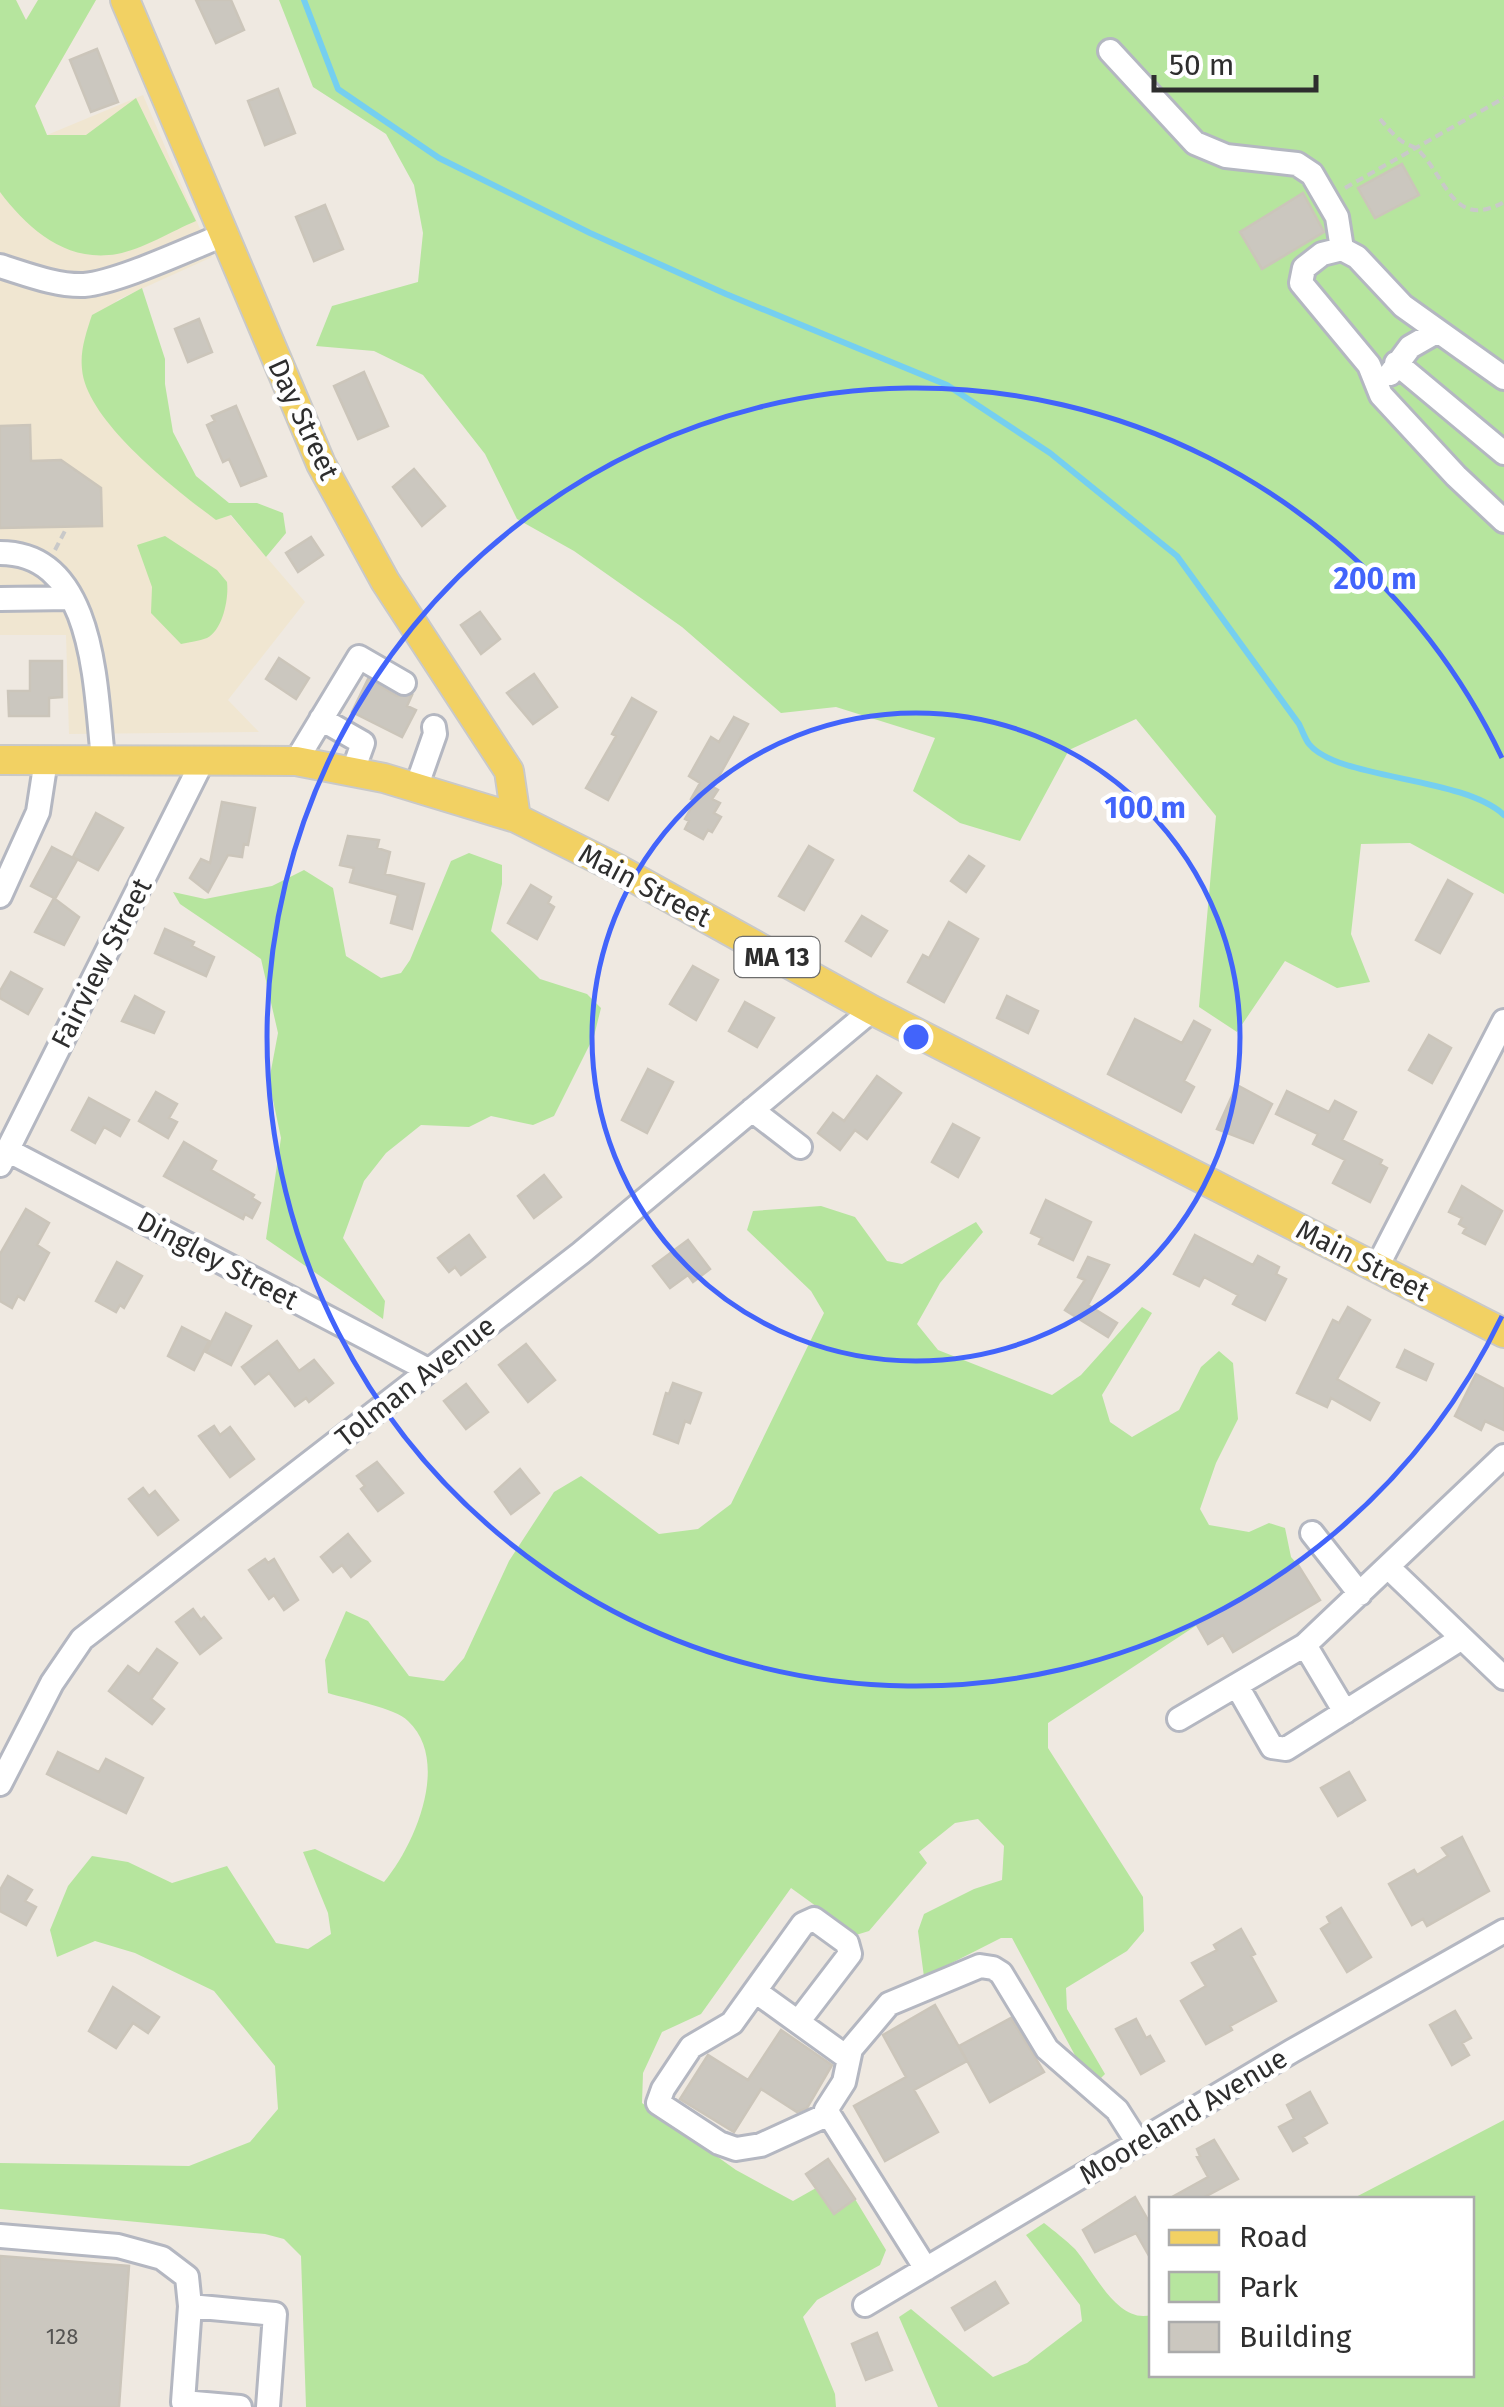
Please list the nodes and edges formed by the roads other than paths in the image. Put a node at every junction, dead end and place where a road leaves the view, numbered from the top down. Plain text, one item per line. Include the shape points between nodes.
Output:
1 (126, 0) edge
2 (1110, 51) dead end
3 (224, 236) junction
4 (1342, 249) junction
5 (0, 266) edge
6 (1438, 332) junction
7 (1396, 363) junction
8 (1504, 378) edge
9 (1382, 394) junction
10 (1504, 453) edge
11 (1504, 521) edge
12 (0, 553) edge
13 (71, 598) junction
14 (0, 599) edge
15 (404, 682) dead end
16 (320, 719) junction
17 (434, 726) dead end
18 (103, 758) junction
19 (0, 760) edge
20 (46, 760) junction
21 (203, 760) junction
22 (296, 761) junction
23 (352, 772) junction
24 (416, 788) junction
25 (516, 818) junction
26 (0, 896) edge
27 (872, 1010) junction
28 (1504, 1022) edge
29 (752, 1110) junction
30 (800, 1147) dead end
31 (4, 1158) edge
32 (1377, 1267) junction
33 (1504, 1333) edge
34 (428, 1370) junction
35 (1504, 1456) edge
36 (1312, 1533) dead end
37 (1388, 1567) junction
38 (1360, 1594) junction
39 (1462, 1638) junction
40 (1305, 1645) junction
41 (1504, 1678) edge
42 (1237, 1686) junction
43 (1345, 1712) junction
44 (1179, 1719) dead end
45 (0, 1784) edge
46 (1504, 1931) edge
47 (755, 1991) junction
48 (798, 2022) junction
49 (848, 2058) junction
50 (829, 2114) junction
51 (1138, 2142) junction
52 (0, 2236) edge
53 (926, 2269) junction
54 (866, 2305) dead end
55 (190, 2306) junction
56 (240, 2407) edge
57 (268, 2407) edge

1 - 3 main road, Day Street
2 - 4 street via 1194,143 1238,158 1296,164 1312,174 1337,217
3 - 5 street via 84,284
3 - 25 main road, Day Street via 321,464 385,581 509,771
4 - 6 street
4 - 9 street via 1304,268 1302,283 1369,365
6 - 7 street
6 - 8 street
7 - 9 street
7 - 10 street
9 - 11 street
12 - 13 street via 42,562
13 - 14 street
13 - 18 street via 93,663
15 - 16 street via 359,657
16 - 22 street
16 - 23 street via 363,743
17 - 24 street
18 - 20 main road, Main Street / MA 13
18 - 21 main road, Main Street / MA 13
19 - 20 main road, Main Street / MA 13
20 - 26 street via 38,812
21 - 22 main road, Main Street / MA 13
21 - 31 street, Fairview Street
22 - 23 main road, Main Street / MA 13
23 - 24 main road, Main Street / MA 13
24 - 25 main road, Main Street / MA 13
25 - 27 main road, Main Street / MA 13
27 - 29 street, Tolman Avenue
27 - 32 main road, Main Street / MA 13
28 - 32 street
29 - 30 street
29 - 34 street, Tolman Avenue
31 - 34 street, Dingley Street
32 - 33 main road, Main Street / MA 13
34 - 45 street, Tolman Avenue via 82,1639
35 - 37 street
36 - 38 street
37 - 38 street
37 - 39 street
38 - 40 street
39 - 41 street
39 - 43 street
40 - 42 street
40 - 43 street
42 - 43 street via 1278,1749
42 - 44 street
46 - 51 street, Mooreland Avenue
47 - 48 street
47 - 48 street via 809,1920 848,1943 850,1954
47 - 50 street via 732,2023 691,2047 658,2103 736,2149 762,2145
48 - 49 street
49 - 50 street
49 - 51 street via 889,2004 989,1966 1001,1974 1048,2050 1117,2110
50 - 53 street
51 - 53 street, Mooreland Avenue
52 - 55 street via 118,2246 162,2258 187,2277
53 - 54 street, Mooreland Avenue
55 - 56 street via 182,2402
55 - 57 street via 275,2314

